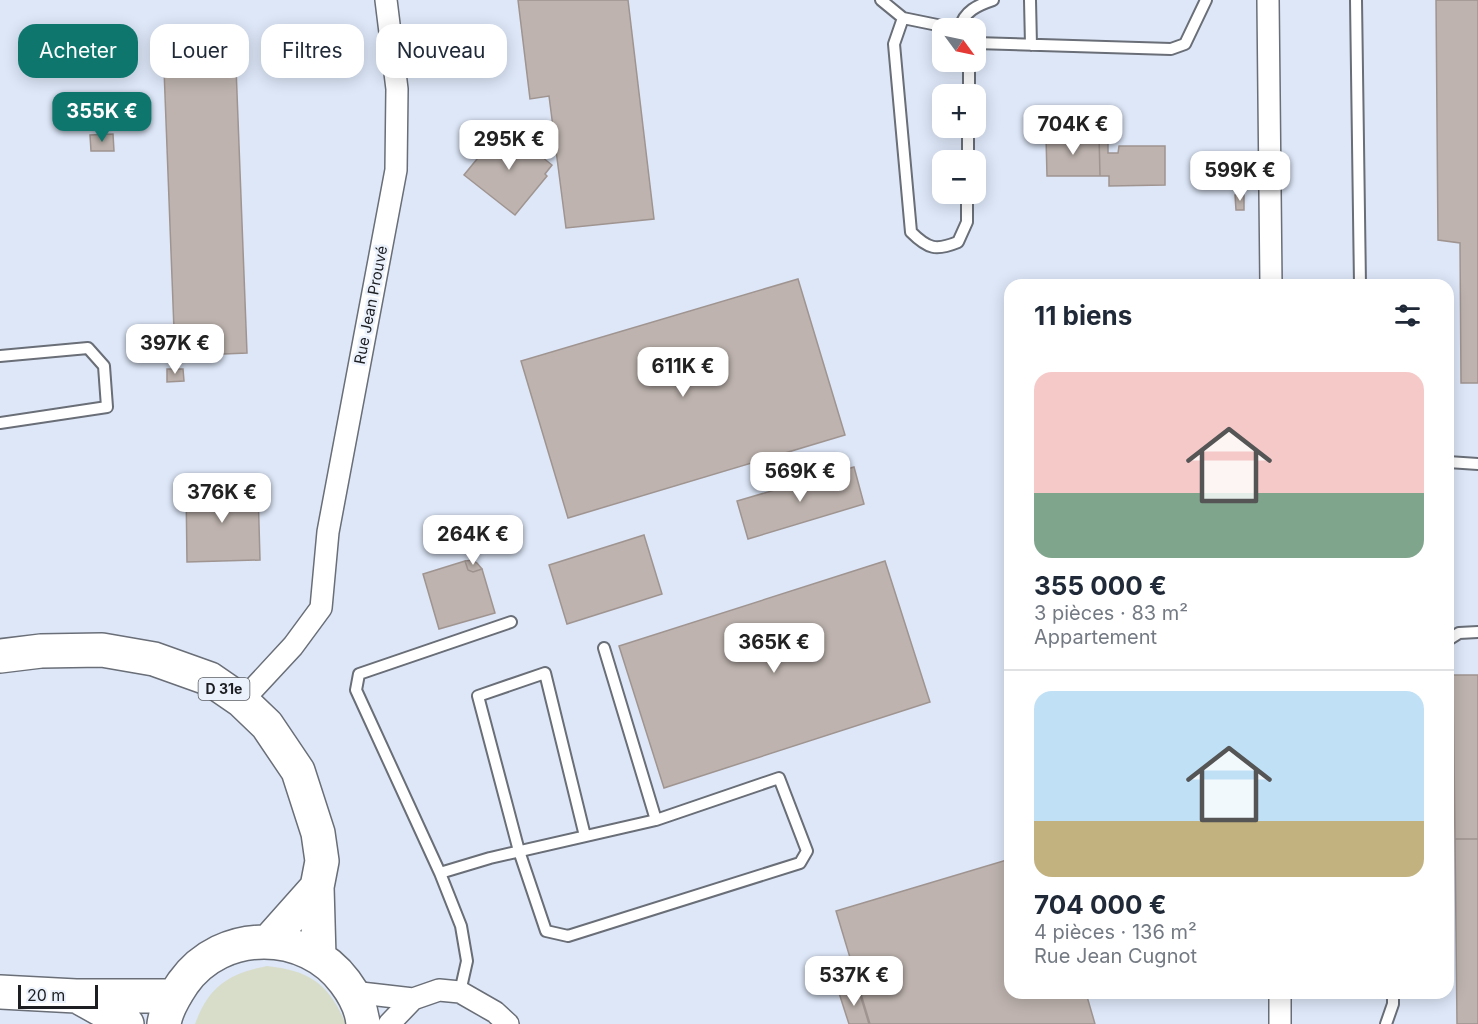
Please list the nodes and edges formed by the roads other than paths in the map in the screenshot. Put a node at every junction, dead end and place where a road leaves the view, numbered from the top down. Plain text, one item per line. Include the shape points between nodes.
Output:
1 (386, 0) edge
2 (881, 0) edge
3 (993, 0) edge
4 (1030, 0) edge
5 (1206, 0) edge
6 (1268, 0) edge
7 (1356, 0) edge
8 (903, 18) junction
9 (964, 18) edge
10 (932, 24) edge
11 (986, 43) edge
12 (1031, 45) junction
13 (967, 204) edge
14 (1271, 279) edge
15 (1360, 279) edge
16 (0, 356) edge
17 (0, 423) edge
18 (1454, 462) edge
19 (1478, 464) edge
20 (511, 622) dead end
21 (1478, 633) edge
22 (1454, 636) edge
23 (604, 648) dead end
24 (0, 656) edge
25 (242, 701) junction
26 (656, 820) junction
27 (585, 836) junction
28 (519, 851) junction
29 (440, 873) junction
30 (317, 887) junction
31 (269, 941) junction
32 (318, 957) junction
33 (0, 992) edge
34 (352, 992) junction
35 (460, 992) junction
36 (76, 996) junction
37 (413, 999) junction
38 (1280, 999) edge
39 (1393, 999) edge
40 (169, 1010) edge
41 (126, 1024) edge
42 (363, 1024) edge
43 (389, 1024) edge
44 (508, 1024) edge
45 (1280, 1024) edge
46 (1386, 1024) edge

1 - 25 street, Rue Jean Prouvé via 397,89 396,170 328,532 321,608 293,646
2 - 8 lane
3 - 9 lane via 979,5
4 - 12 lane
5 - 12 lane via 1185,44 1171,49
6 - 14 street
7 - 15 lane
8 - 10 lane
8 - 13 lane via 894,44 911,232 924,245 942,248 958,242 967,222
11 - 12 lane
16 - 17 lane via 88,348 104,366 107,407
18 - 19 lane
20 - 29 lane via 359,674 356,690
21 - 22 lane
23 - 26 lane
24 - 25 main road, D 31e via 102,650 154,659 210,680
25 - 30 main road, D 31e via 267,725 298,771 318,833 322,861
26 - 27 lane
26 - 28 lane via 779,778 807,851 800,863 568,936 546,931
27 - 28 lane
27 - 28 lane via 545,673 478,696
28 - 29 lane
29 - 35 lane via 461,926 467,962
30 - 31 main road
30 - 32 main road
31 - 32 main road via 295,946
31 - 40 main road via 240,944 213,954 191,972
32 - 34 main road via 338,972
33 - 36 main road
34 - 37 street
34 - 42 main road
35 - 37 street via 439,990
35 - 44 street
36 - 40 main road
36 - 41 main road
37 - 43 street
38 - 45 street
39 - 46 lane

